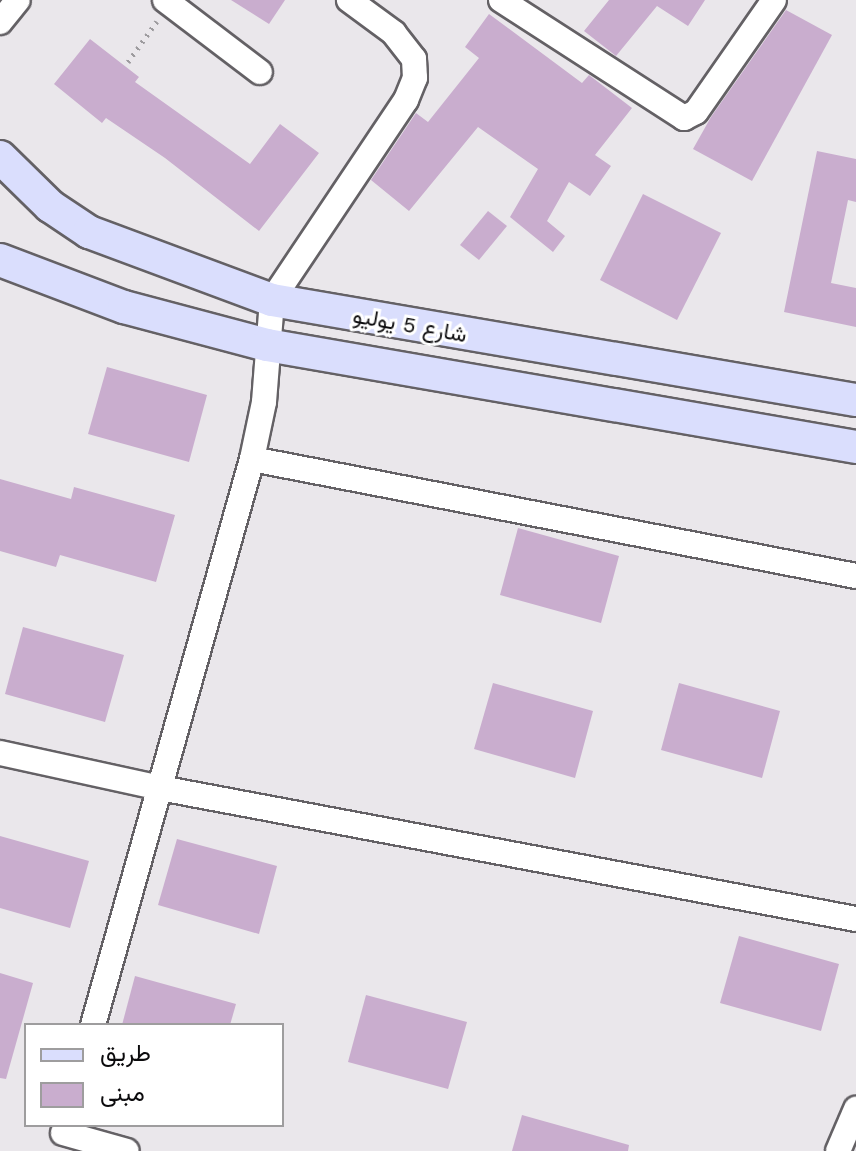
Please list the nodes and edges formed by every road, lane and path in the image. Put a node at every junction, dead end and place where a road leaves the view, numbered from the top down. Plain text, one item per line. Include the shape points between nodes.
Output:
1 (18, 0) edge
2 (349, 0) edge
3 (774, 0) edge
4 (167, 2) edge
5 (516, 4) edge
6 (0, 22) edge
7 (128, 62) dead end
8 (260, 72) dead end
9 (0, 157) edge
10 (0, 260) edge
11 (272, 300) junction
12 (267, 345) junction
13 (856, 400) edge
14 (856, 447) edge
15 (252, 459) junction
16 (856, 576) edge
17 (0, 753) edge
18 (160, 788) junction
19 (856, 919) edge
20 (94, 1023) edge
21 (856, 1109) edge
22 (62, 1136) edge
23 (127, 1151) edge
24 (838, 1151) edge

1 - 6 street
2 - 11 street via 394,33 414,59 415,78 406,100
3 - 5 street via 696,112 684,118
4 - 7 path
4 - 8 street
9 - 11 main road, شارع 5 يوليو via 50,206 89,232
10 - 12 main road, شارع 5 يوليو via 124,307
11 - 12 street
11 - 13 main road, شارع 5 يوليو
12 - 14 main road, شارع 5 يوليو
12 - 15 street via 264,402
15 - 16 street
15 - 18 street
17 - 18 street
18 - 19 street
18 - 20 street
21 - 24 street
22 - 23 street

